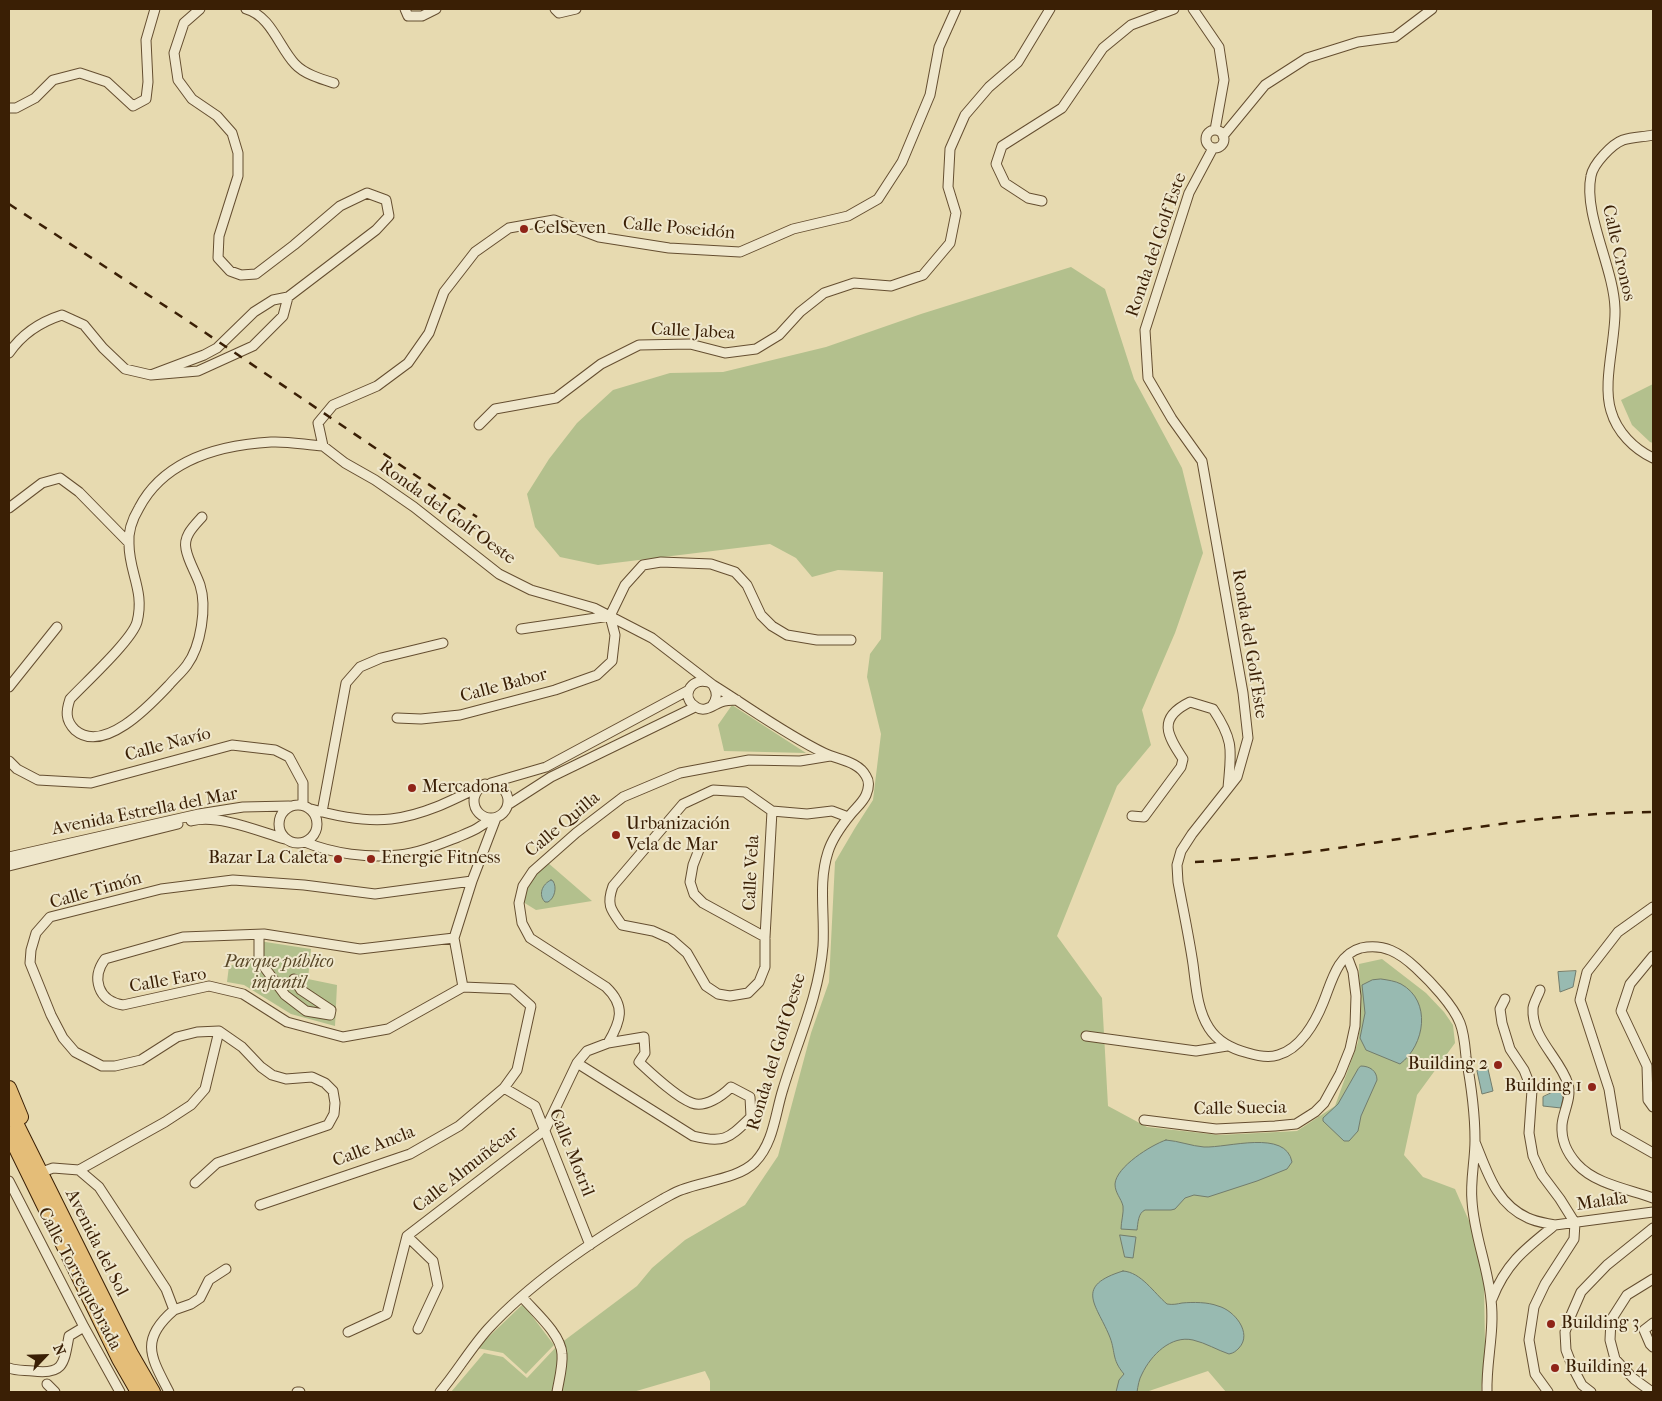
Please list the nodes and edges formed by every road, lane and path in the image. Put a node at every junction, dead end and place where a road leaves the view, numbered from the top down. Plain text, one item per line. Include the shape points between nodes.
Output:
1 (155, 9) edge
2 (200, 9) edge
3 (246, 9) edge
4 (405, 9) edge
5 (436, 9) edge
6 (555, 9) edge
7 (576, 9) edge
8 (956, 9) edge
9 (1050, 9) edge
10 (1174, 9) edge
11 (1193, 9) edge
12 (1432, 9) edge
13 (334, 83) dead end
14 (9, 108) edge
15 (1215, 130) junction
16 (1653, 135) edge
17 (1223, 136) junction
18 (1213, 148) junction
19 (1042, 201) dead end
20 (288, 297) junction
21 (9, 353) edge
22 (152, 375) junction
23 (479, 425) dead end
24 (323, 446) junction
25 (1653, 458) edge
26 (9, 508) edge
27 (202, 517) dead end
28 (128, 542) junction
29 (610, 616) junction
30 (58, 627) dead end
31 (521, 629) dead end
32 (851, 640) dead end
33 (443, 643) dead end
34 (688, 666) junction
35 (712, 684) junction
36 (9, 687) edge
37 (691, 687) junction
38 (737, 700) junction
39 (712, 706) junction
40 (695, 707) junction
41 (397, 718) dead end
42 (830, 756) junction
43 (9, 761) edge
44 (488, 784) junction
45 (1228, 788) junction
46 (509, 804) junction
47 (289, 806) junction
48 (307, 807) junction
49 (772, 811) junction
50 (322, 812) junction
51 (1132, 816) dead end
52 (848, 817) junction
53 (494, 818) junction
54 (286, 839) junction
55 (304, 842) junction
56 (700, 847) dead end
57 (9, 857) edge
58 (9, 866) edge
59 (472, 881) junction
60 (1653, 907) edge
61 (259, 934) junction
62 (765, 936) junction
63 (454, 938) junction
64 (1347, 956) junction
65 (1653, 956) edge
66 (294, 979) dead end
67 (463, 987) junction
68 (1540, 990) dead end
69 (1505, 999) dead end
70 (219, 1031) junction
71 (1086, 1036) dead end
72 (608, 1043) junction
73 (1227, 1046) junction
74 (577, 1063) junction
75 (9, 1088) edge
76 (504, 1088) junction
77 (1653, 1107) edge
78 (9, 1109) edge
79 (1144, 1120) dead end
80 (545, 1130) junction
81 (9, 1134) edge
82 (1475, 1141) junction
83 (9, 1142) edge
84 (1653, 1153) edge
85 (79, 1170) junction
86 (27, 1171) junction
87 (42, 1172) junction
88 (9, 1181) edge
89 (196, 1183) dead end
90 (52, 1198) junction
91 (1653, 1198) edge
92 (260, 1205) dead end
93 (1653, 1212) edge
94 (1575, 1223) junction
95 (1555, 1226) junction
96 (1653, 1228) edge
97 (407, 1236) junction
98 (590, 1245) junction
99 (226, 1269) dead end
100 (1486, 1274) junction
101 (1503, 1274) junction
102 (1653, 1279) edge
103 (522, 1298) junction
104 (1491, 1299) junction
105 (174, 1310) junction
106 (1653, 1323) edge
107 (84, 1327) junction
108 (418, 1330) dead end
109 (348, 1332) dead end
110 (1653, 1347) edge
111 (9, 1368) edge
112 (47, 1384) dead end
113 (55, 1392) edge
114 (120, 1392) edge
115 (138, 1392) edge
116 (153, 1392) edge
117 (169, 1392) edge
118 (440, 1392) edge
119 (557, 1392) edge
120 (1487, 1392) edge
121 (1548, 1392) edge
122 (1591, 1392) edge
123 (1652, 1392) edge

1 - 14 street via 146,40 146,99 133,106 107,82 80,73 54,80 36,98
2 - 20 street via 184,23 174,53 178,80 192,99 217,116 232,133 238,153 238,176 219,236 218,258 230,271 241,275 256,274 340,206 367,193 386,200 390,216 376,230
3 - 13 street via 254,11 271,28 295,65
4 - 5 street via 408,16 422,16
6 - 7 street via 559,13
8 - 24 street, Calle Poseidón via 939,47 930,95 902,162 878,199 848,216 792,230 740,252 669,248 599,237 554,220 509,228 475,252 444,292 429,333 408,363 377,386 333,405 318,423
9 - 23 street, Calle Jabea via 1018,62 989,87 961,123 950,149 948,187 956,213 950,243 923,275 891,286 854,283 824,293 779,335 756,349 725,353 690,344 639,345 602,364 556,398 495,409
10 - 19 street via 1131,25 1103,48 1062,108 1002,146 996,164 1005,183 1028,198
11 - 15 street via 1219,47 1224,80
12 - 17 street via 1395,37 1358,42 1307,58 1265,85
15 - 17 street
15 - 18 street via 1208,133 1206,139
16 - 25 street, Calle Cronos via 1622,141 1601,158 1591,175 1590,200 1614,294 1608,386 1611,411 1624,436
17 - 18 street via 1221,146
18 - 45 street, Ronda del Golf Este via 1189,193 1144,330 1148,378 1202,461 1248,738 1237,777
20 - 22 street via 273,300 254,312 217,348
20 - 22 street via 283,316 253,346 198,371
21 - 22 street via 18,340 44,321 62,315 84,325 125,369
24 - 28 street via 273,441 230,446 196,456 165,475 147,492 134,517
24 - 29 street, Ronda del Golf Oeste via 414,507 499,574 531,590 594,608
26 - 28 street via 42,483 60,478 80,492
27 - 28 street via 188,532 185,548 200,587 202,609 199,639 188,665 129,723 96,736 86,736 71,726 67,719 70,699 126,640 136,624 140,603
29 - 31 street
29 - 32 street via 625,585 643,565 661,562 711,564 735,572 761,615 787,635 817,640
29 - 34 street, Ronda del Golf Oeste via 652,638
29 - 41 street, Calle Babor via 615,635 612,661 598,676 460,715
30 - 36 street
33 - 50 street via 381,658 360,667 346,683
34 - 35 street, Ronda del Golf Oeste
34 - 37 street via 692,672
35 - 37 street via 702,680
35 - 38 street, Ronda del Golf Oeste
35 - 39 street via 716,698
37 - 40 street via 689,700
37 - 44 street via 546,767
38 - 39 street
38 - 42 street, Ronda del Golf Oeste
39 - 40 street
40 - 46 street via 551,777
42 - 52 street, Ronda del Golf Oeste via 859,766 868,778 866,797
42 - 72 street, Calle Quilla via 800,761 749,760 680,773 622,796 533,871 523,886 520,903 522,923 530,938 616,996 620,1014 617,1028
43 - 48 street, Calle Navío via 38,780 90,782 232,745 275,750 289,758 303,783
44 - 46 street via 505,789
44 - 50 street via 430,810 390,819 356,819
44 - 53 street via 476,792 474,804 480,814
45 - 51 street via 1231,748 1228,735 1212,709 1190,702 1181,706 1168,723 1168,736 1183,759 1182,767 1144,817
45 - 73 street, Ronda del Golf Este via 1192,834 1177,865 1200,1006 1208,1026
46 - 53 street via 504,813
47 - 48 street
47 - 54 street via 278,822
47 - 57 street, Avenida Estrella del Mar via 243,807 199,814
48 - 50 street
48 - 55 street via 315,814 317,827 310,839
49 - 52 street, Calle Vela via 807,814 832,811
49 - 62 street, Calle Vela
49 - 62 street, Calle Vela via 745,792 713,790 683,804 613,886 609,898 611,910 622,926 653,931 671,939 687,953 706,986 718,994 748,993 759,982 765,967
52 - 98 street, Ronda del Golf Oeste via 828,851 823,873 823,948 814,993 764,1152 740,1172 681,1190
53 - 55 street via 484,826 440,844 400,855 357,855
53 - 59 street
54 - 55 street
54 - 58 street, Avenida Estrella del Mar via 225,821 199,819
56 - 62 street, Calle Vela via 690,882 694,894 702,903
59 - 63 street
59 - 70 street, Calle Timón via 376,894 233,880 161,889 50,918 36,933 30,963 51,1015 75,1052 102,1066 114,1066 141,1060 177,1037
60 - 84 street via 1618,932 1587,972 1580,1000 1609,1089 1616,1132
61 - 63 street, Calle Faro via 360,948
61 - 66 street via 259,960 284,995 306,1011 330,1015 331,1010 301,990
61 - 67 street, Calle Faro via 183,937 105,959 97,977 101,993 114,1004 123,1005 209,986 243,994 287,1022 343,1037 388,1029
63 - 67 street
64 - 73 street, Ronda del Golf Este via 1338,966 1312,1025 1291,1049 1268,1057
64 - 79 street, Calle Suecia via 1356,996 1355,1026 1340,1074 1324,1103 1315,1112 1296,1124 1216,1129
64 - 82 street via 1362,948 1389,948 1420,972 1453,1010 1463,1036 1472,1092
65 - 77 street via 1630,984 1621,1010 1647,1066 1648,1100
67 - 76 street, Calle Ancla via 512,989 531,1006 517,1070
68 - 91 street via 1533,1008 1535,1028 1569,1085 1562,1125 1564,1145 1576,1163 1590,1175
69 - 94 street via 1500,1009 1502,1023 1510,1049 1532,1090 1529,1133 1532,1156
70 - 85 street via 205,1089 191,1105
70 - 89 street via 242,1046 272,1076 312,1078 325,1083 333,1090 334,1114 328,1125 217,1162
71 - 73 street via 1196,1051
72 - 74 street via 587,1051
72 - 74 street via 644,1037 645,1053 638,1062 665,1085 693,1103 707,1103 731,1087 750,1097 751,1116 731,1135 712,1140 693,1136
74 - 80 street
75 - 87 main road
76 - 80 street, Calle Motril via 535,1106
76 - 92 street, Calle Ancla via 459,1126 410,1154
78 - 90 main road, Avenida del Sol
80 - 97 street, Calle Almuñécar
80 - 98 street, Calle Motril
81 - 86 main road, Avenida del Sol
82 - 95 street via 1492,1184 1506,1202 1527,1218
82 - 100 street via 1472,1208
83 - 86 main road
85 - 87 street via 53,1168
85 - 105 street via 99,1187 166,1289
86 - 115 main road, Avenida del Sol
87 - 90 main road
88 - 107 street, Calle Torrequebrada
90 - 116 main road, Avenida del Sol
93 - 94 street, Malala
94 - 95 street, Malala
94 - 121 street via 1574,1239 1534,1307 1529,1340 1535,1374
95 - 101 street via 1520,1253
96 - 122 street via 1607,1264 1581,1292 1571,1315 1566,1332 1566,1350 1582,1384
97 - 108 street, Calle Almuñécar via 433,1261 438,1286
97 - 109 street, Calle Almuñécar via 387,1314
98 - 103 street, Ronda del Golf Oeste
99 - 105 street via 209,1280 200,1298
100 - 101 street
100 - 104 street
101 - 104 street
102 - 123 street via 1627,1295 1611,1320 1610,1340 1615,1359
103 - 118 street, Ronda del Golf Oeste via 470,1349
103 - 119 street via 557,1336 561,1345
104 - 120 street
105 - 117 street via 161,1321 150,1348 153,1362
106 - 110 street via 1644,1330
107 - 111 street via 69,1336 65,1360 56,1370 46,1373
107 - 114 street, Calle Torrequebrada
112 - 113 street

